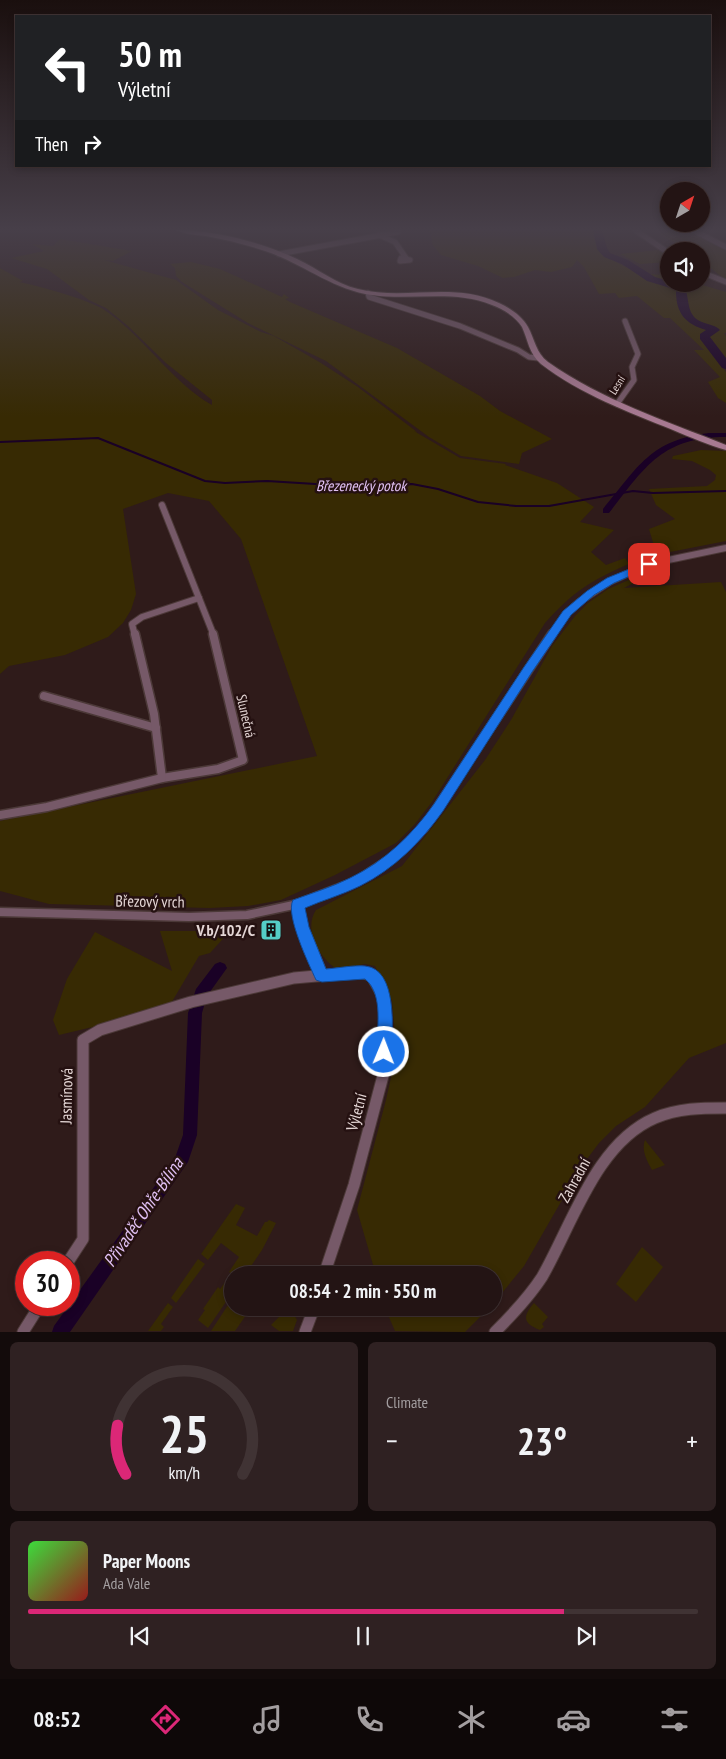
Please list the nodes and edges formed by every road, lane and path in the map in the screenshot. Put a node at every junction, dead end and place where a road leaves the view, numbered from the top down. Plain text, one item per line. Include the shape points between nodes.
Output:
1 (365, 292) edge
2 (368, 293) junction
3 (625, 321) dead end
4 (538, 358) junction
5 (617, 404) junction
6 (726, 448) edge
7 (162, 505) dead end
8 (726, 548) edge
9 (199, 598) junction
10 (44, 696) dead end
11 (156, 728) junction
12 (162, 778) junction
13 (0, 815) edge
14 (298, 904) junction
15 (0, 912) edge
16 (322, 975) junction
17 (726, 1108) edge
18 (75, 1251) edge
19 (327, 1266) edge
20 (33, 1316) edge
21 (311, 1316) edge
22 (23, 1332) edge
23 (305, 1332) edge
24 (495, 1332) edge

1 - 2 street
2 - 4 street via 370,298 460,326
2 - 4 street via 447,293 487,300 522,322
3 - 5 street, Lesní via 638,354 632,367 634,380
4 - 5 street via 586,390
5 - 6 street
7 - 9 street, Slunečná
8 - 14 street, Březový vrch via 649,564 611,581 579,602 567,613 528,669 424,828 395,856 368,874 336,891
9 - 11 street via 142,617 132,624
9 - 12 street, Slunečná via 213,633 243,760 218,769
10 - 11 street
11 - 12 street
12 - 13 street, Slunečná via 47,807
14 - 15 street, Březový vrch via 222,917
14 - 16 street via 302,927
16 - 18 street, Jasmínová via 294,978 191,1002 100,1030 83,1040 83,1239
16 - 19 street, Výletní via 361,972 372,976 383,996 385,1013 384,1072 354,1185
17 - 24 street, Zahradní via 697,1107 663,1113 622,1140 588,1184 541,1277
20 - 22 street
21 - 23 street

